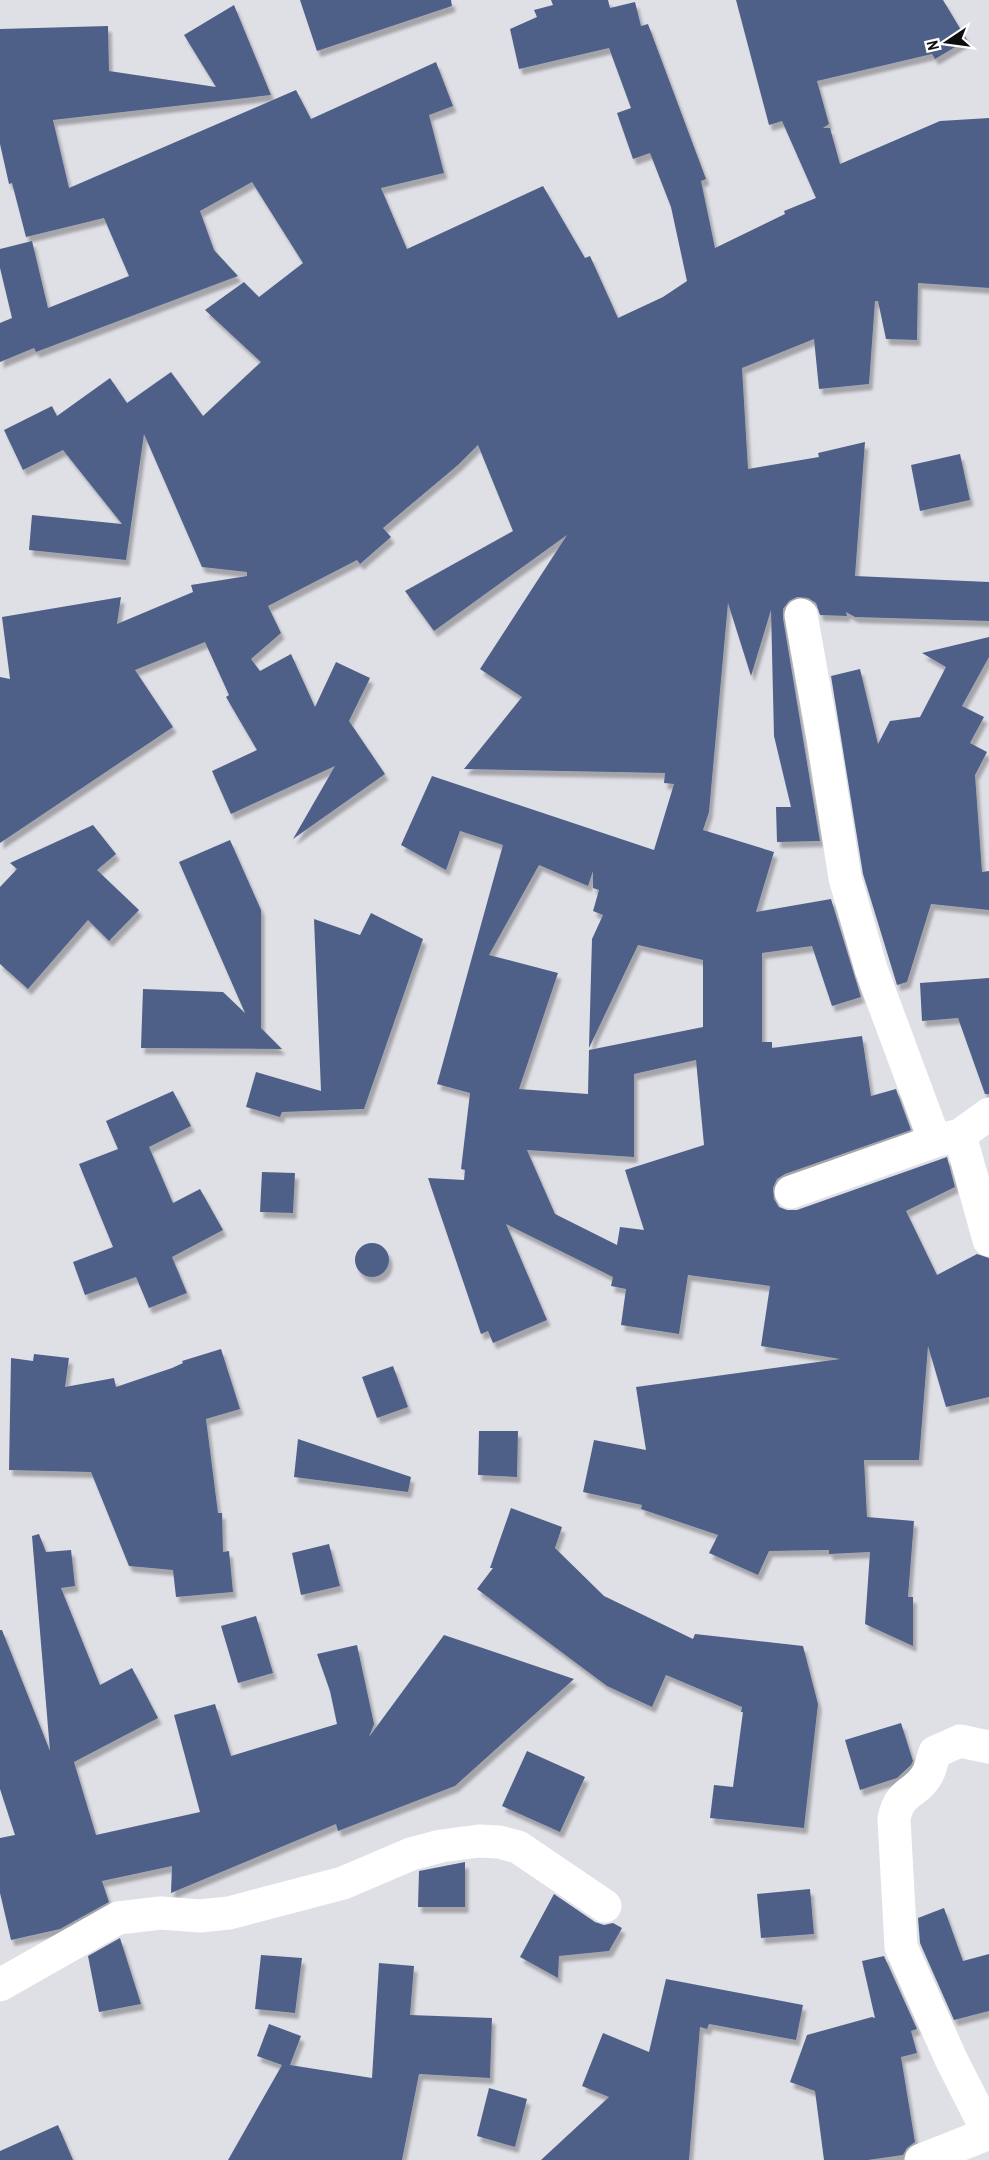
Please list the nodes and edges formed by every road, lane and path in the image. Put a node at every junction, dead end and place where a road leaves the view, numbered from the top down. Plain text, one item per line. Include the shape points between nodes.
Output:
1 (801, 615) dead end
2 (989, 1114) edge
3 (947, 1138) junction
4 (791, 1192) dead end
5 (989, 1240) edge
6 (989, 1747) edge
7 (605, 1906) dead end
8 (0, 1985) edge
9 (988, 2134) edge
10 (922, 2160) edge

1 - 3 street via 845,878 871,969
2 - 3 street
3 - 4 street
3 - 5 street
6 - 9 street via 960,1741 934,1752 927,1777 901,1800 894,1819 901,1947
7 - 8 street via 518,1847 479,1841 411,1854 343,1883 229,1913 160,1913 118,1918
9 - 10 street

